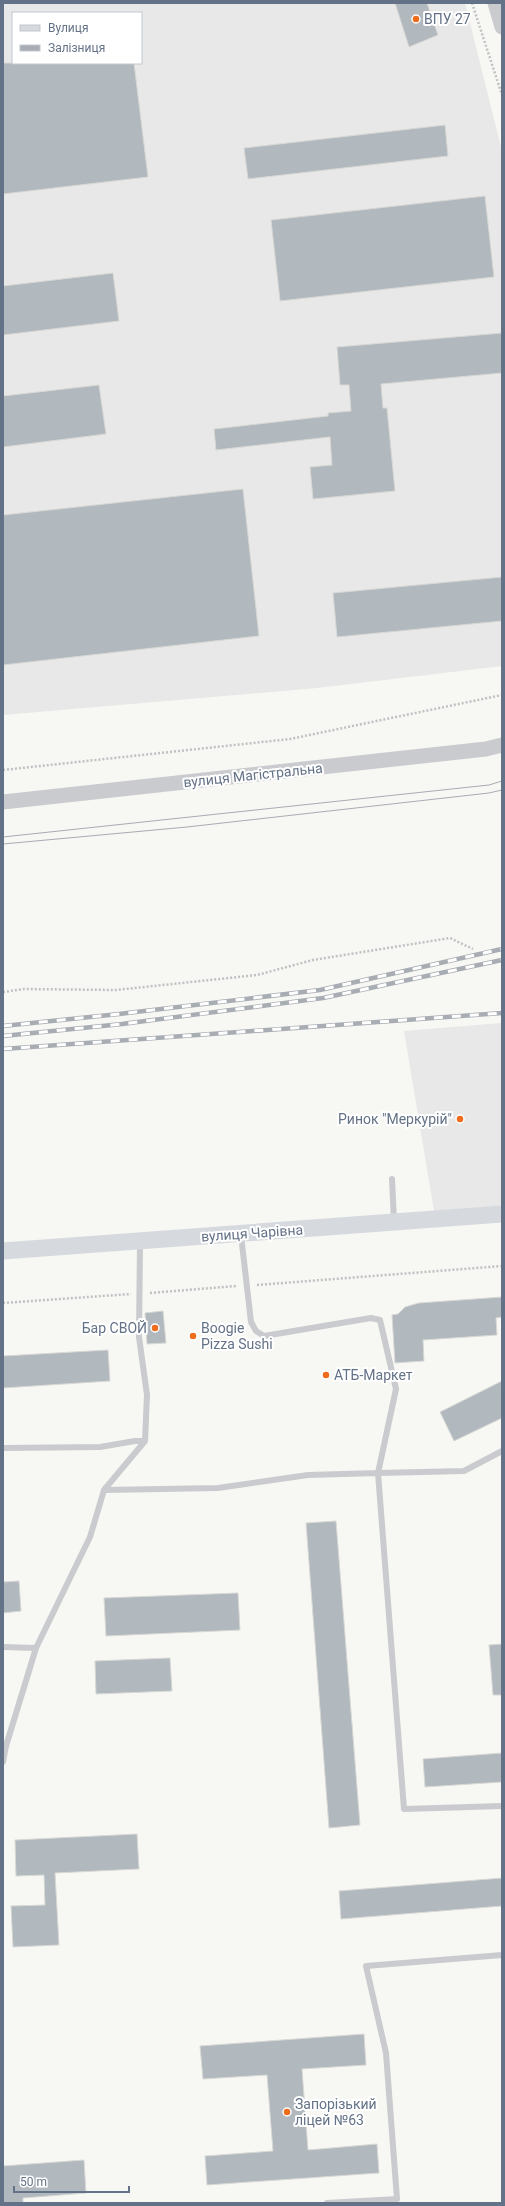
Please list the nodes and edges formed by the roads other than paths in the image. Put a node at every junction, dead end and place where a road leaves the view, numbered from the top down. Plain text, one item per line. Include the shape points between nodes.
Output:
1 (494, 3) edge
2 (502, 26) edge
3 (502, 745) edge
4 (3, 802) edge
5 (392, 1179) dead end
6 (502, 1214) edge
7 (394, 1222) junction
8 (241, 1233) junction
9 (140, 1241) junction
10 (3, 1251) edge
11 (145, 1441) junction
12 (3, 1448) edge
13 (502, 1451) edge
14 (378, 1473) junction
15 (104, 1490) junction
16 (3, 1647) edge
17 (36, 1648) junction
18 (3, 1762) edge
19 (502, 1806) edge
20 (502, 1955) edge
21 (327, 2203) edge

1 - 2 street
3 - 4 street, вулиця Магістральна via 470,751
5 - 7 lane
6 - 7 main road, вулиця Чарівна
7 - 8 main road, вулиця Чарівна
8 - 9 main road, вулиця Чарівна
8 - 14 lane via 251,1322 256,1331 264,1336 371,1318 380,1320 396,1389
9 - 10 main road, вулиця Чарівна
9 - 11 lane via 139,1337 147,1395
11 - 12 lane via 100,1447
11 - 15 lane
13 - 14 lane via 464,1471
14 - 15 lane via 308,1475 218,1488
14 - 19 lane via 404,1809
15 - 17 lane via 90,1538
16 - 17 lane
17 - 18 lane
20 - 21 lane via 366,1966 386,2052 397,2199

